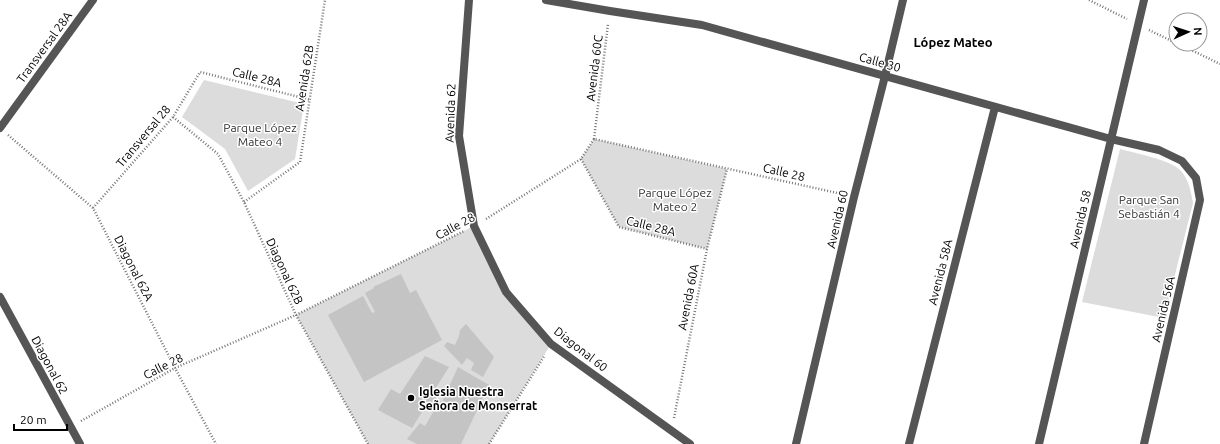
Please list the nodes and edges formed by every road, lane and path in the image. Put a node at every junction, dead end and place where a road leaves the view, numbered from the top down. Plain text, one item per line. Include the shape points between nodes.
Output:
1 (93, 0) edge
2 (325, 0) edge
3 (469, 0) edge
4 (546, 0) edge
5 (903, 0) edge
6 (1089, 0) edge
7 (1144, 0) edge
8 (610, 11) junction
9 (1138, 25) junction
10 (1168, 38) edge
11 (1195, 52) edge
12 (1220, 64) edge
13 (200, 72) joint
14 (885, 76) junction
15 (311, 100) junction
16 (995, 107) junction
17 (173, 117) junction
18 (3, 131) edge
19 (594, 139) junction
20 (1111, 139) junction
21 (581, 159) junction
22 (727, 169) junction
23 (1196, 178) joint
24 (854, 197) junction
25 (244, 202) junction
26 (93, 208) junction
27 (474, 226) junction
28 (707, 249) junction
29 (0, 297) edge
30 (296, 315) junction
31 (551, 344) junction
32 (175, 368) junction
33 (70, 427) junction
34 (672, 430) junction
35 (80, 444) edge
36 (216, 444) edge
37 (368, 444) edge
38 (489, 444) edge
39 (690, 444) edge
40 (796, 444) edge
41 (909, 444) edge
42 (1039, 444) edge
43 (1144, 444) edge

1 - 18 street, Transversal 28A
2 - 15 path, Avenida 62B
3 - 27 street, Avenida 62 via 459,136
4 - 8 street, Calle 30
5 - 14 street, Avenida 60
6 - 9 path
7 - 9 street, Avenida 58
8 - 14 street, Calle 30 via 702,25
8 - 19 path, Avenida 60C
9 - 10 path
9 - 20 street, Avenida 58
11 - 12 path
13 - 15 path, Calle 28A
13 - 17 path, Transversal 28
14 - 16 street, Calle 30
14 - 24 street, Avenida 60
15 - 25 path, Avenida 62B via 300,162
16 - 20 street, Calle 30
16 - 41 street, Avenida 58A
17 - 25 path, Diagonal 62B via 218,154
17 - 26 path, Transversal 28
18 - 26 path, Diagonal 62A
19 - 21 path, Calle 28
19 - 22 path, Calle 28
20 - 23 street, Calle 30 via 1159,150 1182,161
20 - 42 street, Avenida 58
21 - 27 path, Calle 28
21 - 28 path, Calle 28A via 619,227
22 - 24 path, Calle 28
22 - 28 path, Avenida 60A
23 - 43 street, Avenida 56A via 1200,200
24 - 40 street, Avenida 60
25 - 30 path, Diagonal 62B
26 - 32 path, Diagonal 62A
27 - 30 path, Calle 28
27 - 31 street, Diagonal 60 via 506,292
28 - 34 path, Avenida 60A
29 - 33 street, Diagonal 62
30 - 32 path, Calle 28
30 - 37 path, Diagonal 62B
31 - 34 street, Diagonal 60
31 - 38 path
32 - 33 path, Calle 28
32 - 36 path, Diagonal 62A
33 - 35 street, Diagonal 62
34 - 39 street, Diagonal 60

